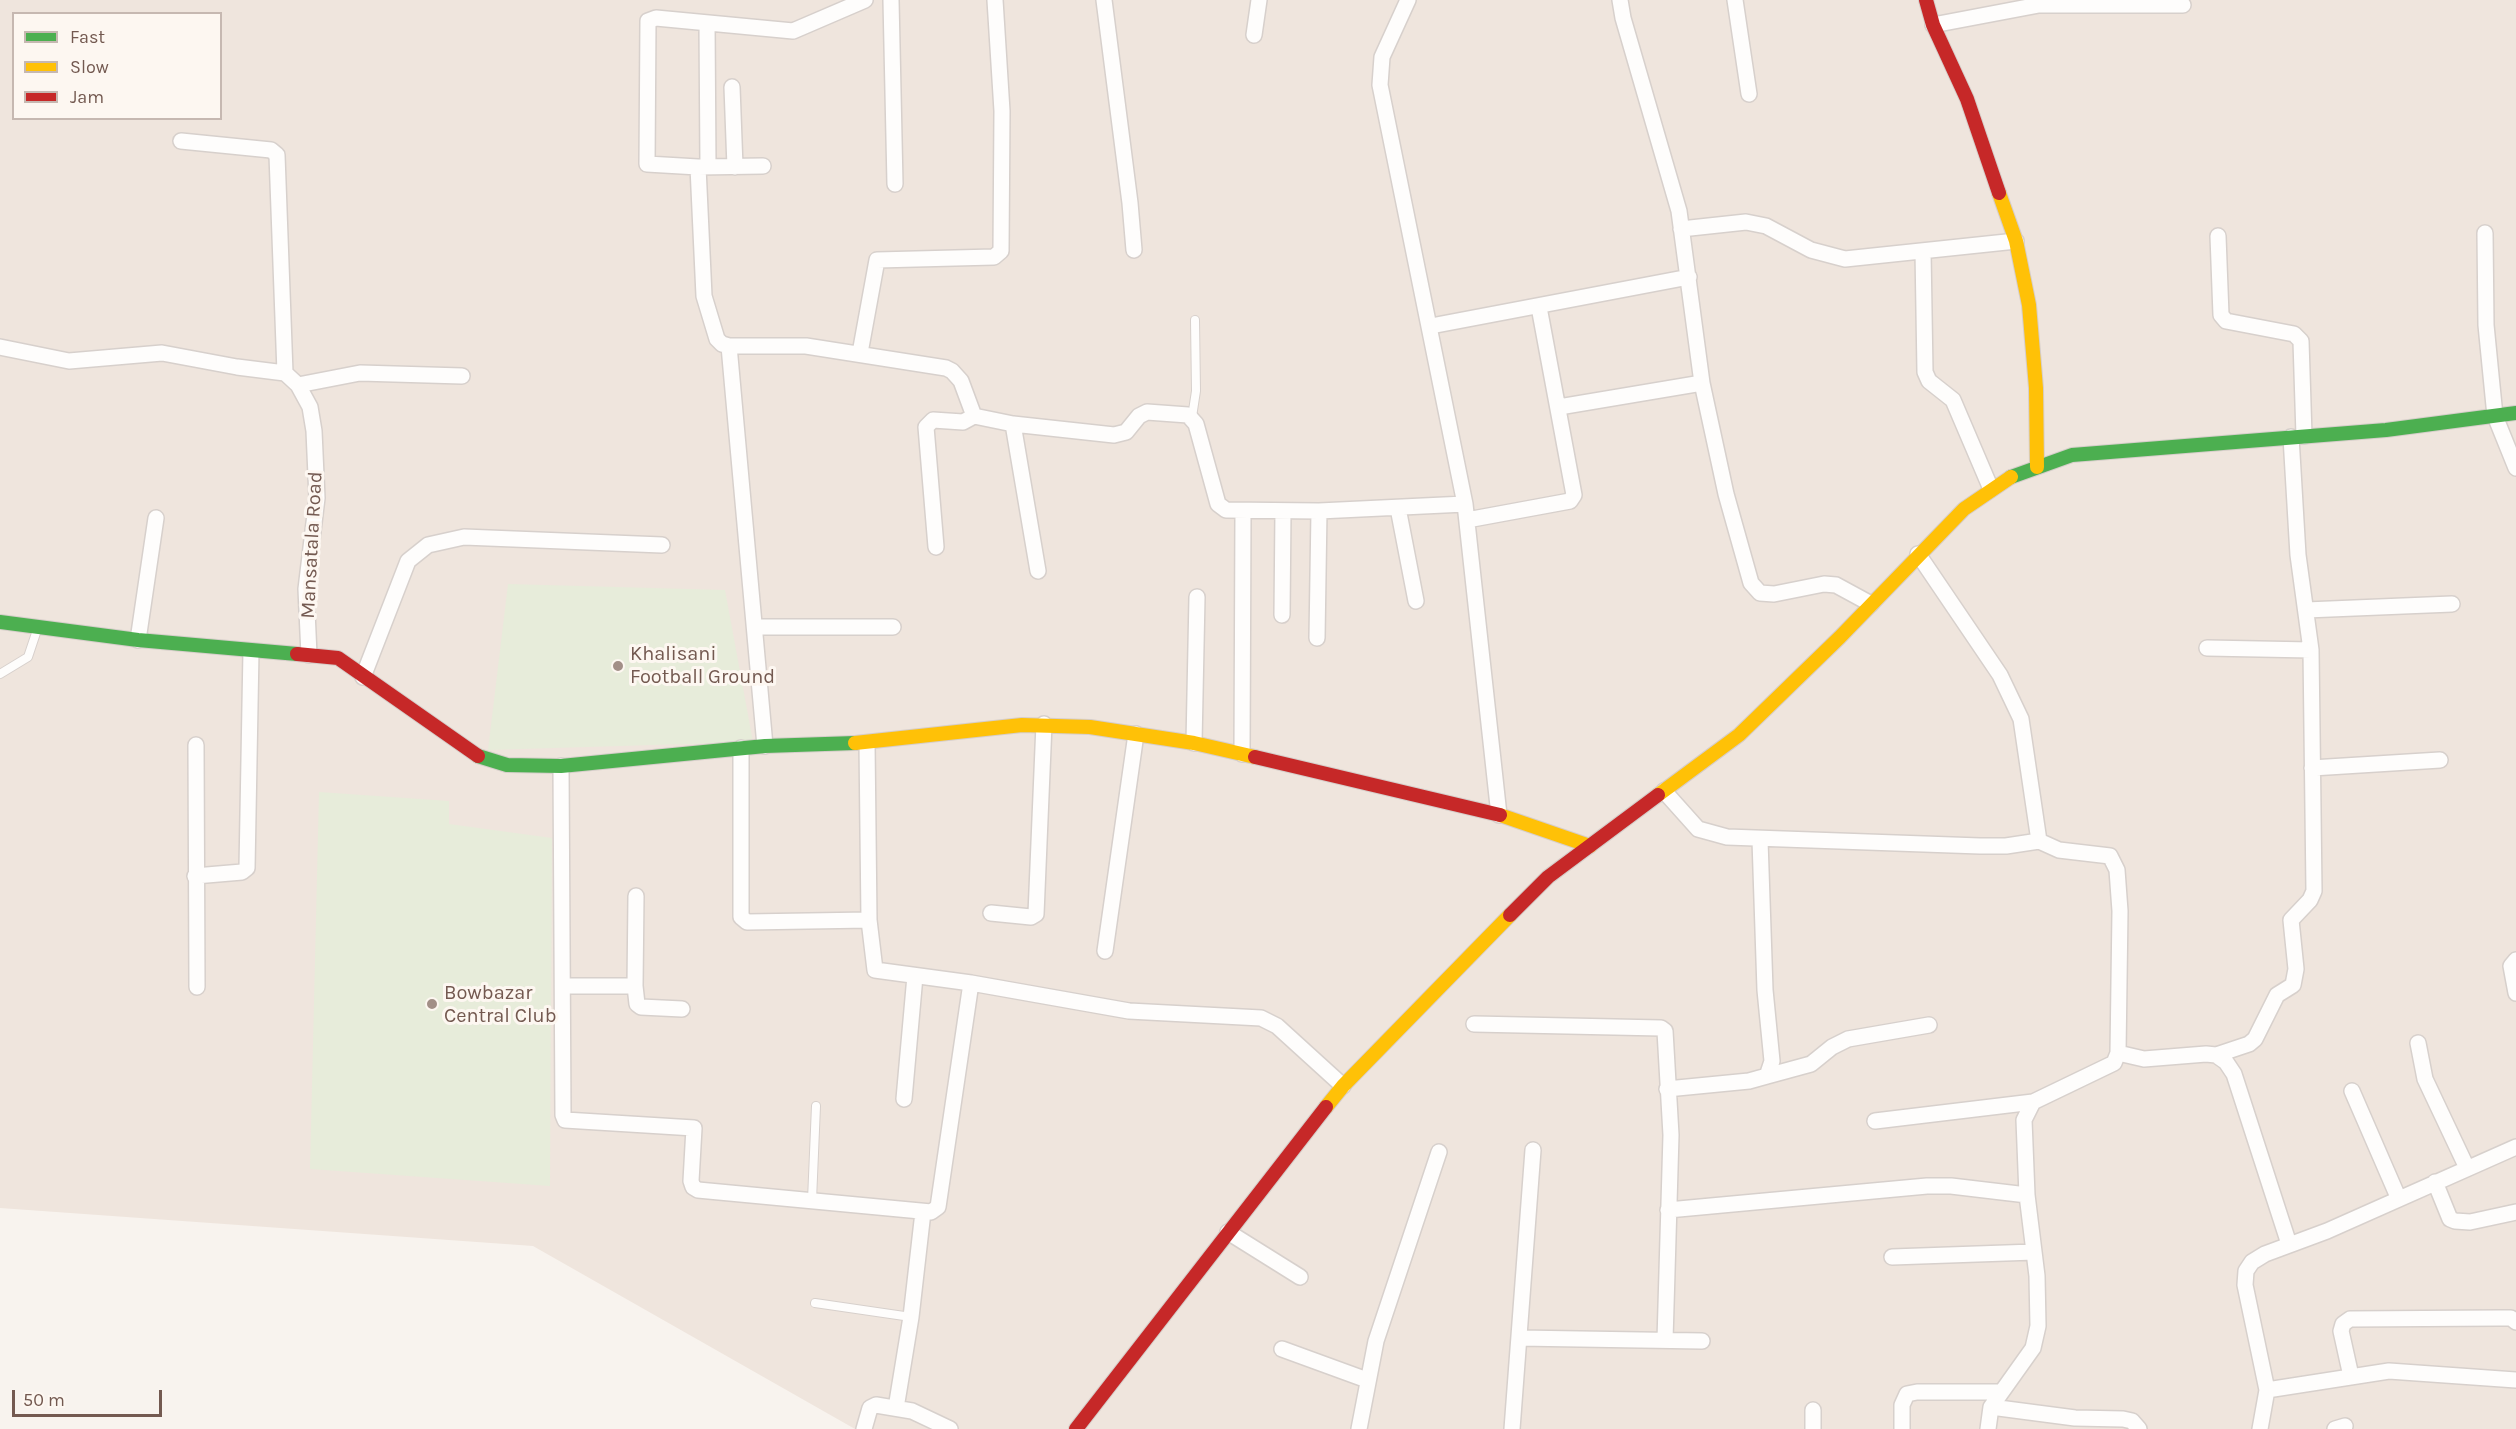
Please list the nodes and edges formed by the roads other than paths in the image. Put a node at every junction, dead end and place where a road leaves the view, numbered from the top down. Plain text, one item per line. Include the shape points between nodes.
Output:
1 (865, 0) edge
2 (891, 0) edge
3 (995, 0) edge
4 (1104, 0) edge
5 (1259, 0) edge
6 (1408, 0) edge
7 (1620, 0) edge
8 (1735, 0) edge
9 (1926, 0) edge
10 (2183, 5) dead end
11 (707, 23) junction
12 (1933, 25) junction
13 (1254, 35) dead end
14 (732, 87) dead end
15 (1749, 94) dead end
16 (182, 141) dead end
17 (763, 166) dead end
18 (703, 167) junction
19 (735, 167) junction
20 (896, 184) dead end
21 (1681, 229) junction
22 (2485, 233) dead end
23 (2218, 236) dead end
24 (2016, 241) junction
25 (1134, 250) dead end
26 (1923, 251) junction
27 (1689, 277) junction
28 (1539, 307) junction
29 (1195, 320) dead end
30 (1431, 326) junction
31 (729, 346) junction
32 (0, 347) edge
33 (860, 353) junction
34 (285, 373) junction
35 (462, 376) dead end
36 (1702, 383) junction
37 (298, 385) junction
38 (1559, 407) junction
39 (2516, 413) edge
40 (2495, 416) junction
41 (974, 417) junction
42 (1192, 417) junction
43 (1013, 424) junction
44 (2297, 437) junction
45 (2037, 467) junction
46 (2516, 468) edge
47 (1991, 489) junction
48 (1465, 504) junction
49 (1398, 508) junction
50 (1243, 512) junction
51 (1283, 512) junction
52 (1319, 512) junction
53 (156, 518) dead end
54 (1467, 520) junction
55 (662, 545) dead end
56 (936, 547) dead end
57 (1918, 554) junction
58 (1038, 571) dead end
59 (1197, 597) dead end
60 (1416, 601) dead end
61 (1871, 604) junction
62 (2452, 604) dead end
63 (2306, 610) junction
64 (1282, 615) dead end
65 (0, 622) edge
66 (37, 627) junction
67 (756, 627) junction
68 (893, 627) dead end
69 (1317, 638) dead end
70 (138, 640) junction
71 (2207, 648) dead end
72 (251, 651) junction
73 (2311, 651) junction
74 (309, 655) junction
75 (0, 674) edge
76 (363, 677) junction
77 (1044, 724) junction
78 (1136, 734) junction
79 (867, 743) junction
80 (1194, 743) junction
81 (196, 745) dead end
82 (765, 746) junction
83 (741, 748) junction
84 (1242, 754) junction
85 (2440, 760) dead end
86 (561, 766) junction
87 (2312, 768) junction
88 (1664, 791) junction
89 (1498, 815) junction
90 (1760, 840) junction
91 (2038, 841) junction
92 (1590, 846) junction
93 (195, 876) junction
94 (636, 896) dead end
95 (991, 913) dead end
96 (869, 920) junction
97 (1106, 951) dead end
98 (2516, 960) edge
99 (915, 976) junction
100 (971, 983) junction
101 (563, 986) junction
102 (635, 986) junction
103 (197, 987) dead end
104 (2516, 993) edge
105 (682, 1009) dead end
106 (1474, 1024) dead end
107 (1929, 1025) dead end
108 (2418, 1043) dead end
109 (2118, 1053) junction
110 (2216, 1055) junction
111 (1767, 1076) junction
112 (1343, 1086) junction
113 (1667, 1089) junction
114 (2352, 1091) dead end
115 (904, 1099) dead end
116 (2033, 1102) junction
117 (816, 1106) dead end
118 (1875, 1121) dead end
119 (2516, 1147) edge
120 (1533, 1150) dead end
121 (1439, 1152) dead end
122 (2468, 1168) junction
123 (2434, 1182) junction
124 (2027, 1195) junction
125 (2398, 1197) junction
126 (812, 1200) junction
127 (1668, 1210) junction
128 (923, 1212) junction
129 (2516, 1212) edge
130 (1228, 1232) junction
131 (2289, 1244) junction
132 (2034, 1252) junction
133 (1892, 1257) dead end
134 (1300, 1277) dead end
135 (815, 1303) dead end
136 (911, 1317) junction
137 (2516, 1322) edge
138 (1519, 1338) junction
139 (1665, 1340) junction
140 (1701, 1341) dead end
141 (1282, 1349) dead end
142 (2351, 1376) junction
143 (1367, 1380) junction
144 (2516, 1380) edge
145 (2267, 1390) junction
146 (2001, 1392) junction
147 (1991, 1407) junction
148 (896, 1408) junction
149 (1813, 1410) dead end
150 (864, 1429) edge
151 (950, 1429) edge
152 (1076, 1429) edge
153 (1359, 1429) edge
154 (1512, 1429) edge
155 (1813, 1429) edge
156 (1902, 1429) edge
157 (1988, 1429) edge
158 (2139, 1429) edge
159 (2260, 1429) edge

1 - 11 street via 793,31
2 - 20 street
3 - 33 street via 1002,111 1001,251 994,257 877,260
4 - 25 street
5 - 13 street
6 - 30 street via 1382,57 1380,85
7 - 21 street
8 - 15 street
9 - 12 street
10 - 12 street via 2039,5
11 - 18 street
11 - 18 street via 651,18 647,24 647,164
12 - 24 street via 1967,99
14 - 19 street
16 - 34 street via 271,150 277,155
17 - 19 street
18 - 19 street
18 - 31 street via 706,305 717,339
21 - 26 street via 1746,222 1766,226 1811,250 1845,258
21 - 27 street
22 - 40 street via 2486,325
23 - 44 street via 2220,315 2226,321 2294,334 2301,341
24 - 26 street
24 - 45 street via 2029,305
26 - 47 street via 1925,372 1929,381 1953,400
27 - 28 street
27 - 36 street
28 - 30 street
28 - 38 street
29 - 42 lane via 1196,391
30 - 48 street
31 - 33 street via 790,344
31 - 67 street
32 - 34 street via 69,361 162,352
33 - 41 street via 952,370 961,381
34 - 37 street, Mansatala Road
35 - 37 street via 360,373
36 - 38 street
36 - 61 street via 1726,494 1751,583 1760,592 1774,594 1836,585
37 - 74 street, Mansatala Road via 310,407 317,487 306,589
38 - 54 street via 1574,490 1572,499
39 - 40 street
40 - 44 street
40 - 46 street
41 - 43 street
41 - 56 street via 963,422 933,420 926,427
42 - 43 street via 1147,412 1125,432 1114,435
42 - 50 street via 1218,504 1226,510
43 - 58 street
44 - 45 street via 2072,455
44 - 63 street via 2298,555
45 - 47 street
47 - 57 street via 1964,509
48 - 49 street
48 - 54 street
49 - 52 street
49 - 60 street
50 - 51 street
50 - 84 street
51 - 52 street
51 - 64 street
52 - 69 street
53 - 70 street
54 - 89 street
55 - 76 street via 464,537 428,545 408,561
57 - 61 street
57 - 91 street via 2000,675 2021,719
59 - 80 street
61 - 88 street via 1740,735
62 - 63 street
63 - 73 street
65 - 66 street
66 - 70 street
66 - 75 lane via 28,657
67 - 68 street
67 - 82 street
70 - 72 street
71 - 73 street
72 - 74 street
72 - 93 street via 247,868 242,872
73 - 87 street
74 - 76 street via 338,658
76 - 86 street via 478,756 507,765
77 - 78 street
77 - 79 street
77 - 95 street via 1036,914 1031,917
78 - 80 street
78 - 97 street
79 - 82 street
79 - 96 street
80 - 84 street
81 - 93 street
82 - 83 street
83 - 86 street
83 - 96 street via 741,917 747,922
84 - 89 street
85 - 87 street
86 - 101 street
87 - 110 street via 2314,891 2291,920 2294,985 2277,995 2255,1039
88 - 90 street via 1698,829
88 - 92 street
89 - 92 street
90 - 91 street via 1980,846
90 - 111 street via 1765,990 1772,1061
91 - 109 street via 2059,850 2110,856 2117,870
92 - 112 street via 1548,877
93 - 103 street
94 - 102 street
96 - 99 street via 873,969
98 - 104 street via 2511,966
99 - 100 street
99 - 115 street
100 - 112 street via 1129,1011 1261,1018 1277,1026
100 - 128 street via 938,1207
101 - 102 street
101 - 126 street via 565,1120 694,1128 691,1181 695,1189
102 - 105 street via 637,1004 641,1007
106 - 113 street via 1661,1028 1666,1035
107 - 111 street via 1848,1039 1811,1064
108 - 122 street via 2425,1079
109 - 110 street via 2144,1059
109 - 116 street via 2114,1063
110 - 131 street via 2234,1074
111 - 113 street
112 - 130 street
113 - 127 street via 1671,1135
114 - 125 street
116 - 118 street
116 - 124 street via 2024,1120
117 - 126 lane
119 - 122 street
120 - 138 street
121 - 143 street via 1376,1341
122 - 123 street
123 - 125 street
123 - 129 street via 2450,1219 2455,1221 2470,1222
124 - 127 street via 1927,1186
124 - 132 street
125 - 131 street via 2327,1231
126 - 128 street
127 - 139 street
128 - 136 street
130 - 134 street
130 - 152 street
131 - 145 street via 2252,1262 2246,1271 2244,1285
132 - 133 street
132 - 146 street via 2036,1337 2033,1348
135 - 136 lane
136 - 148 street
137 - 142 street via 2511,1318 2350,1319 2341,1331
138 - 139 street
138 - 154 street
139 - 140 street
141 - 143 street
142 - 144 street via 2389,1371
142 - 145 street
143 - 153 street
145 - 159 street
146 - 147 street
146 - 156 street via 1907,1394 1902,1405
147 - 157 street
147 - 158 street via 2075,1418 2123,1419 2133,1421
148 - 150 street via 871,1406
148 - 151 street via 912,1411
149 - 155 street

